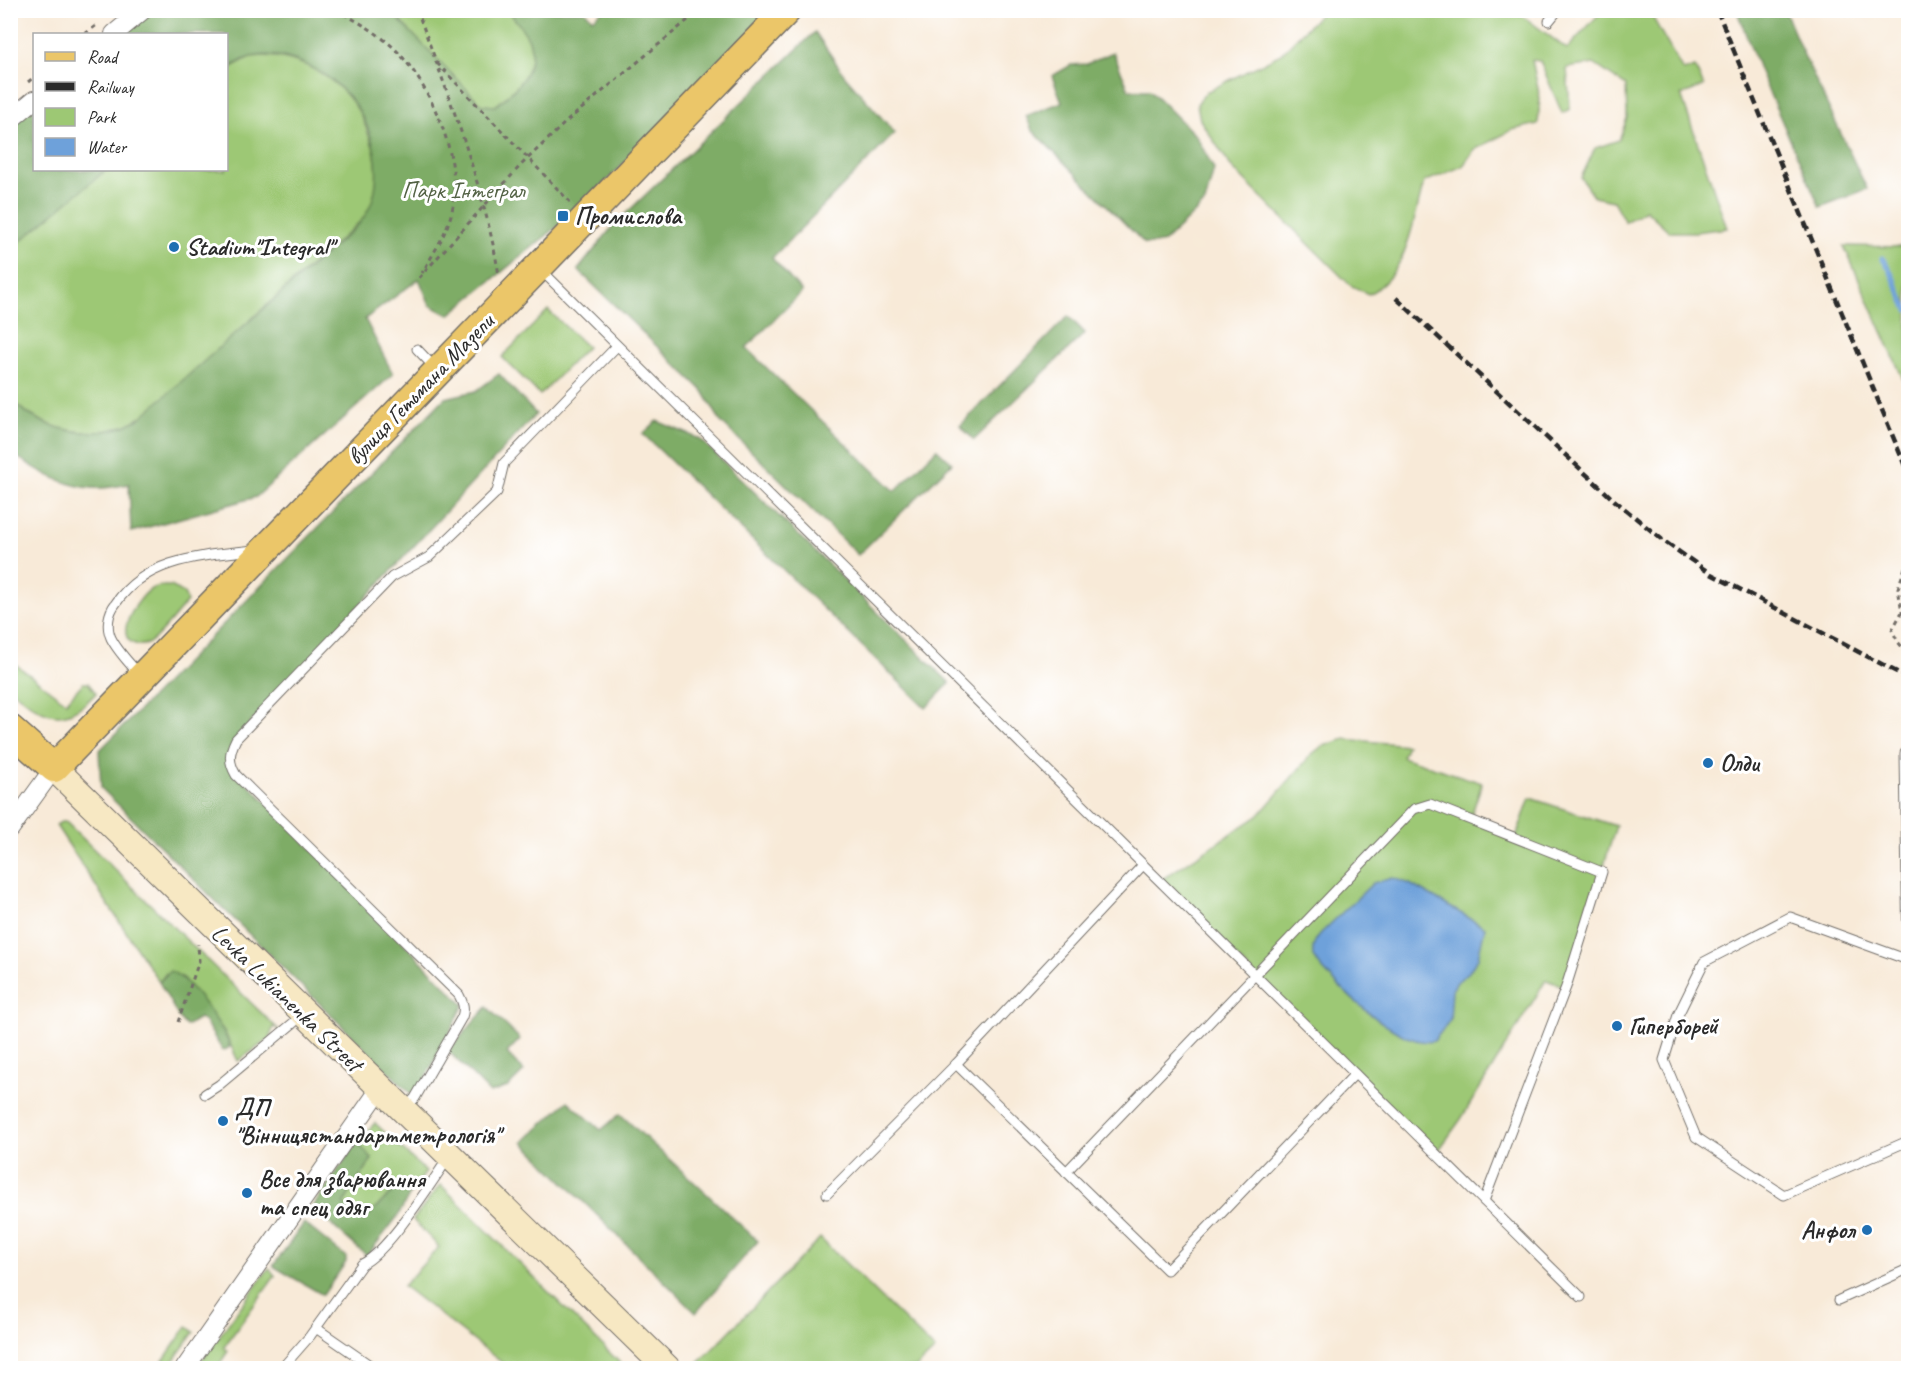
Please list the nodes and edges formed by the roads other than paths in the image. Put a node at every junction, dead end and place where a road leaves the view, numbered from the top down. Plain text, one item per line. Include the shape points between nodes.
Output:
1 (143, 10) edge
2 (787, 10) edge
3 (1558, 10) edge
4 (1549, 21) dead end
5 (115, 33) edge
6 (33, 101) edge
7 (10, 120) edge
8 (538, 267) junction
9 (617, 346) junction
10 (417, 349) dead end
11 (438, 370) junction
12 (265, 549) junction
13 (142, 677) junction
14 (10, 729) edge
15 (1905, 753) dead end
16 (54, 768) junction
17 (10, 829) edge
18 (1143, 865) junction
19 (1908, 960) edge
20 (1254, 976) junction
21 (304, 1014) junction
22 (956, 1065) junction
23 (1355, 1074) junction
24 (380, 1089) junction
25 (205, 1094) dead end
26 (403, 1111) junction
27 (1908, 1141) edge
28 (449, 1157) junction
29 (1066, 1172) junction
30 (827, 1194) dead end
31 (1484, 1201) junction
32 (1908, 1269) edge
33 (1581, 1297) dead end
34 (1839, 1300) dead end
35 (316, 1328) junction
36 (185, 1368) edge
37 (282, 1368) edge
38 (374, 1368) edge
39 (667, 1368) edge

1 - 5 street
2 - 8 main road, вулиця Гетьмана Мазепи
3 - 4 lane
6 - 7 street
8 - 9 lane
8 - 11 main road, вулиця Гетьмана Мазепи
9 - 18 lane
9 - 26 lane via 504,463 497,492 429,557 392,577 231,748 229,757 236,775 462,1000 462,1017 416,1098
10 - 11 lane
11 - 12 main road, вулиця Гетьмана Мазепи
12 - 13 main road, вулиця Гетьмана Мазепи
12 - 13 lane via 208,554 174,562 146,575 122,594 107,623 110,637
13 - 16 main road, вулиця Гетьмана Мазепи
14 - 16 main road, Levka Lukianenka Street
15 - 19 lane
16 - 17 street
16 - 21 main road, Levka Lukianenka Street
18 - 20 lane
18 - 22 lane
19 - 27 lane via 1790,917 1704,962 1678,1016 1664,1060 1696,1137 1784,1195
20 - 23 lane
20 - 29 lane
20 - 31 lane via 1414,809 1423,805 1430,804 1602,872 1566,987
21 - 24 main road, Levka Lukianenka Street
21 - 25 lane
22 - 29 lane
22 - 30 lane
23 - 29 lane via 1167,1270
23 - 31 lane
24 - 26 main road, Levka Lukianenka Street
24 - 36 street
26 - 28 main road, Levka Lukianenka Street
28 - 35 lane via 405,1220 362,1264
28 - 39 main road, Levka Lukianenka Street
31 - 33 lane
32 - 34 lane
35 - 37 lane
35 - 38 lane

